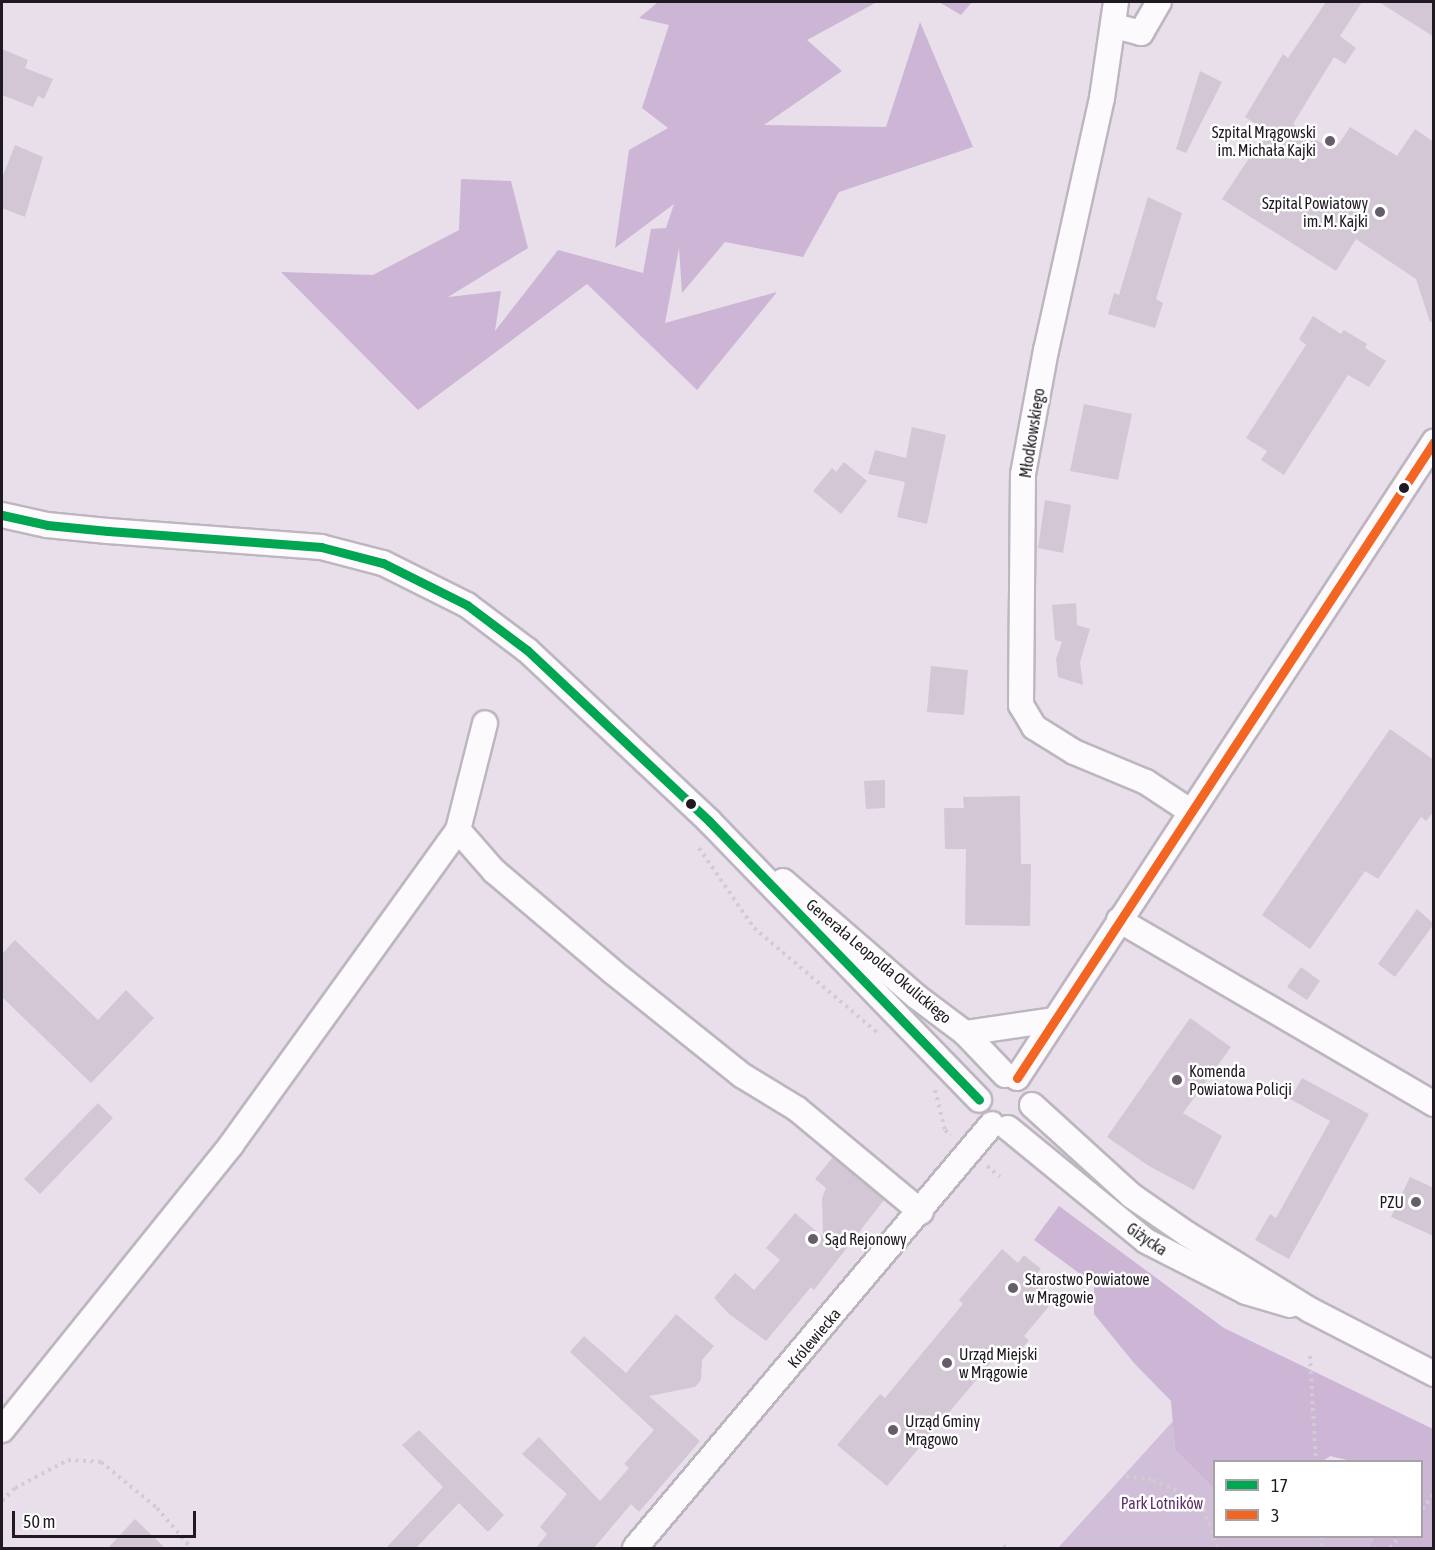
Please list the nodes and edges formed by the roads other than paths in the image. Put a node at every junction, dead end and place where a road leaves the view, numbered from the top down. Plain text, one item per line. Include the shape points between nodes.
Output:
1 (1116, 2) edge
2 (1159, 2) edge
3 (1115, 26) junction
4 (1434, 442) edge
5 (2, 514) edge
6 (485, 723) dead end
7 (1190, 811) junction
8 (708, 821) junction
9 (458, 830) junction
10 (1119, 920) junction
11 (1053, 1020) junction
12 (964, 1033) junction
13 (1011, 1077) junction
14 (979, 1100) junction
15 (1434, 1104) edge
16 (1032, 1105) junction
17 (1000, 1134) junction
18 (921, 1212) junction
19 (1310, 1310) junction
20 (1434, 1374) edge
21 (2, 1430) edge
22 (634, 1548) edge

1 - 3 street, Młodkowskiego
2 - 3 street via 1141,33
3 - 7 street, Młodkowskiego via 1023,474 1022,705 1034,727 1074,752 1146,782
4 - 7 street
5 - 8 street, Generała Leopolda Okulickiego via 47,525 284,542 383,563 467,605 527,650
6 - 9 street
7 - 10 street
8 - 12 street, Generała Leopolda Okulickiego
8 - 14 street, Generała Leopolda Okulickiego
9 - 18 street via 494,871 613,972 743,1076 807,1116
9 - 21 street via 231,1145
10 - 11 street
10 - 15 street
11 - 12 street
11 - 13 street
12 - 13 street, Generała Leopolda Okulickiego
13 - 14 street via 990,1080
13 - 16 street via 1029,1089
14 - 17 street via 980,1110
16 - 17 street via 1026,1118
16 - 19 street, Giżycka via 1132,1196
17 - 18 street, Królewiecka
17 - 19 street, Giżycka via 1146,1241 1246,1293
18 - 22 street, Królewiecka
19 - 20 street, Giżycka

